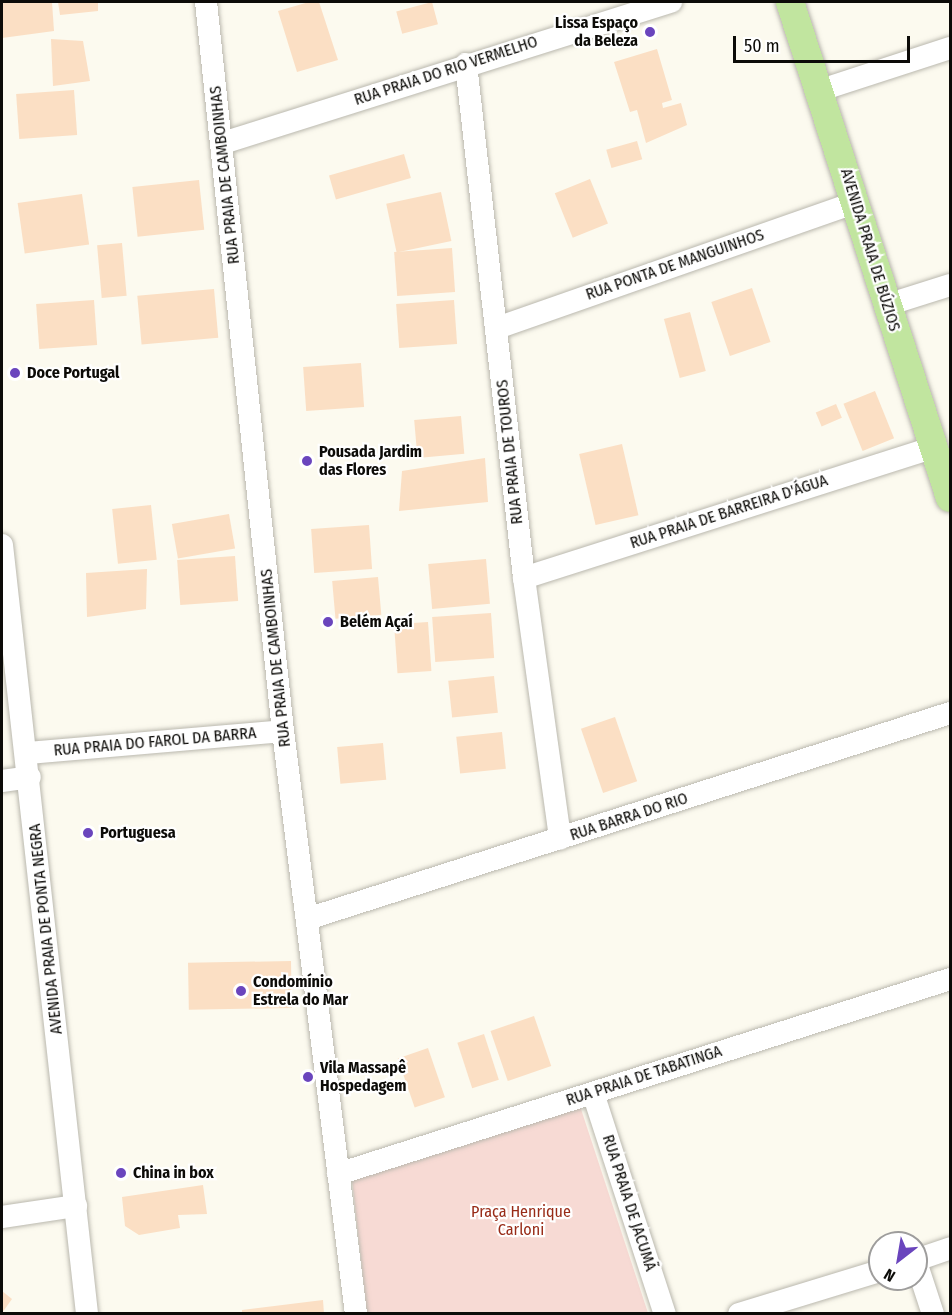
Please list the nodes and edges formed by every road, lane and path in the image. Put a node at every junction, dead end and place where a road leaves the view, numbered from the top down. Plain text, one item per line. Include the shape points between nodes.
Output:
1 (206, 2) edge
2 (671, 2) edge
3 (790, 2) edge
4 (951, 48) edge
5 (466, 64) junction
6 (821, 90) junction
7 (222, 143) junction
8 (854, 202) junction
9 (951, 285) edge
10 (887, 305) junction
11 (497, 328) junction
12 (934, 447) junction
13 (951, 498) edge
14 (2, 545) edge
15 (524, 578) junction
16 (951, 713) edge
17 (283, 731) junction
18 (28, 753) junction
19 (30, 777) junction
20 (2, 781) edge
21 (560, 839) junction
22 (307, 919) junction
23 (951, 979) edge
24 (593, 1093) junction
25 (338, 1174) junction
26 (76, 1206) junction
27 (2, 1217) edge
28 (951, 1248) edge
29 (928, 1257) edge
30 (868, 1274) edge
31 (926, 1291) edge
32 (87, 1314) edge
33 (356, 1314) edge
34 (665, 1314) edge
35 (739, 1314) edge
36 (933, 1314) edge

1 - 7 street, RUA PRAIA DE CAMBOINHAS
2 - 5 street, RUA PRAIA DO RIO VERMELHO
3 - 6 main road, AVENIDA PRAIA DE BÚZIOS
4 - 6 street
5 - 7 street, RUA PRAIA DO RIO VERMELHO
5 - 11 street, RUA PRAIA DE TOUROS
6 - 8 main road, AVENIDA PRAIA DE BÚZIOS
7 - 17 street, RUA PRAIA DE CAMBOINHAS
8 - 10 main road, AVENIDA PRAIA DE BÚZIOS
8 - 11 street, RUA PONTA DE MANGUINHOS
9 - 10 street
10 - 12 main road, AVENIDA PRAIA DE BÚZIOS
11 - 15 street, RUA PRAIA DE TOUROS
12 - 13 main road, AVENIDA PRAIA DE BÚZIOS
12 - 15 street, RUA PRAIA DE BARREIRA D'ÁGUA
14 - 18 street, AVENIDA PRAIA DE PONTA NEGRA
15 - 21 street, RUA PRAIA DE TOUROS
16 - 21 street, RUA BARRA DO RIO
17 - 18 street, RUA PRAIA DO FAROL DA BARRA
17 - 22 street, RUA PRAIA DE CAMBOINHAS
18 - 19 street, AVENIDA PRAIA DE PONTA NEGRA
19 - 20 street
19 - 26 street, AVENIDA PRAIA DE PONTA NEGRA
21 - 22 street, RUA BARRA DO RIO
22 - 25 street, RUA PRAIA DE CAMBOINHAS
23 - 24 street, RUA PRAIA DE TABATINGA
24 - 25 street, RUA PRAIA DE TABATINGA
24 - 34 street, RUA PRAIA DE JACUMÃ
25 - 33 street, RUA PRAIA DE CAMBOINHAS
26 - 27 street
26 - 32 street, AVENIDA PRAIA DE PONTA NEGRA
28 - 29 street
30 - 35 street
31 - 36 street

